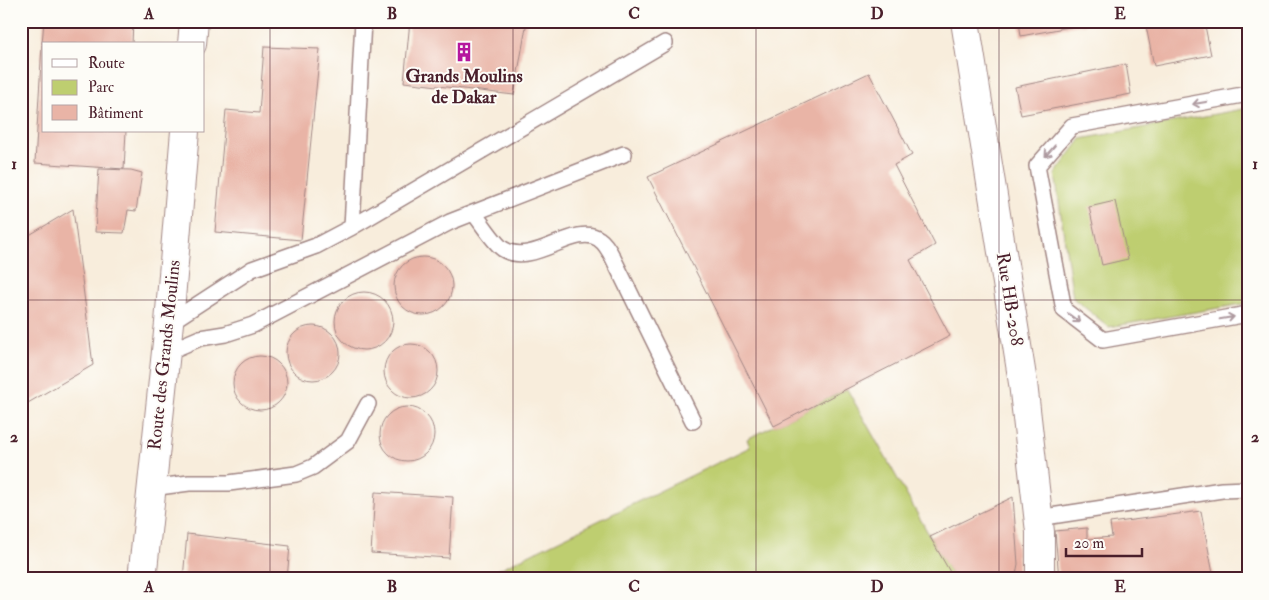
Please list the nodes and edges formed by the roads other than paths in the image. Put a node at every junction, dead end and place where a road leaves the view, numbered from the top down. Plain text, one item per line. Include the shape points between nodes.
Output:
1 (194, 21) edge
2 (363, 21) edge
3 (965, 21) edge
4 (192, 42) edge
5 (665, 43) dead end
6 (1248, 94) edge
7 (185, 132) edge
8 (624, 154) dead end
9 (474, 213) junction
10 (352, 227) junction
11 (1248, 314) edge
12 (168, 323) junction
13 (165, 353) junction
14 (368, 404) dead end
15 (693, 421) dead end
16 (151, 488) junction
17 (1248, 489) edge
18 (1038, 518) junction
19 (142, 579) edge
20 (1040, 579) edge

1 - 4 street
2 - 10 lane
3 - 18 street, Rue HB-208 via 1023,384
5 - 10 lane
6 -> 11 lane via 1072,126 1037,166 1064,310 1103,340
7 - 12 street, Route des Grands Moulins
8 - 9 lane
9 - 13 lane via 450,222 253,325 200,338
9 - 15 lane via 502,249 517,254 530,254 582,236 599,239 613,258
10 - 12 lane via 316,246 252,269
12 - 13 street, Route des Grands Moulins
13 - 16 street, Route des Grands Moulins
14 - 16 lane via 348,441 313,467 296,474 229,483 189,483
16 - 19 street, Route des Grands Moulins
17 - 18 lane via 1222,490
18 - 20 street, Rue HB-208

